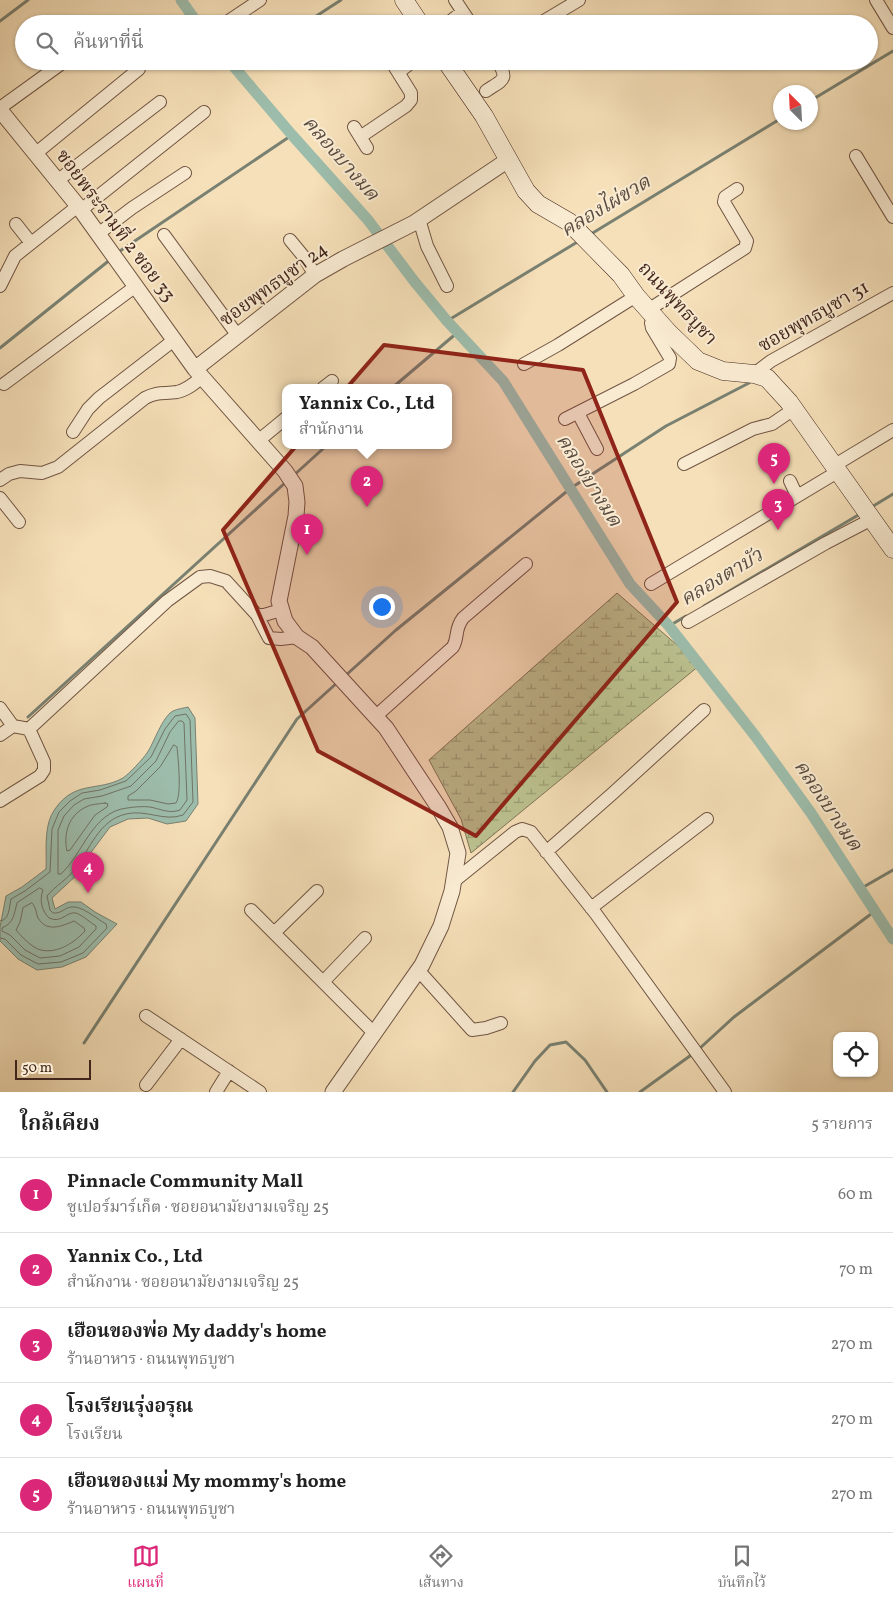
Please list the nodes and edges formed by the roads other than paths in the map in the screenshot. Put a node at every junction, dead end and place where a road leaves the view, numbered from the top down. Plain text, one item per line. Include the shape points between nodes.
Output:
1 (260, 0) edge
2 (404, 0) edge
3 (454, 0) edge
4 (579, 0) edge
5 (876, 0) edge
6 (238, 15) edge
7 (414, 15) edge
8 (464, 15) edge
9 (554, 15) edge
10 (893, 28) edge
11 (50, 70) edge
12 (137, 70) edge
13 (402, 70) edge
14 (452, 70) edge
15 (503, 70) edge
16 (399, 72) joint
17 (486, 91) dead end
18 (160, 102) dead end
19 (0, 109) edge
20 (204, 112) dead end
21 (360, 137) dead end
22 (35, 154) junction
23 (856, 156) dead end
24 (508, 160) junction
25 (185, 173) dead end
26 (57, 181) junction
27 (736, 189) dead end
28 (79, 208) junction
29 (893, 218) edge
30 (417, 221) junction
31 (16, 224) dead end
32 (98, 234) junction
33 (164, 234) dead end
34 (290, 240) dead end
35 (31, 243) junction
36 (315, 276) junction
37 (0, 286) edge
38 (136, 286) junction
39 (448, 286) dead end
40 (893, 293) edge
41 (636, 296) junction
42 (651, 313) junction
43 (238, 336) junction
44 (174, 340) junction
45 (524, 364) dead end
46 (754, 374) junction
47 (202, 377) junction
48 (4, 384) dead end
49 (794, 409) junction
50 (578, 413) junction
51 (565, 420) dead end
52 (282, 421) edge
53 (893, 430) edge
54 (73, 432) dead end
55 (258, 441) junction
56 (597, 449) dead end
57 (684, 464) dead end
58 (837, 468) junction
59 (0, 480) edge
60 (790, 480) dead end
61 (797, 496) junction
62 (0, 498) edge
63 (867, 513) junction
64 (19, 522) dead end
65 (893, 549) edge
66 (526, 564) dead end
67 (651, 584) dead end
68 (281, 610) junction
69 (257, 615) junction
70 (688, 622) dead end
71 (297, 637) junction
72 (0, 708) edge
73 (704, 710) dead end
74 (376, 716) junction
75 (13, 726) junction
76 (29, 729) junction
77 (0, 735) edge
78 (0, 801) edge
79 (707, 819) dead end
80 (546, 852) junction
81 (453, 882) junction
82 (317, 891) dead end
83 (591, 908) junction
84 (251, 910) dead end
85 (274, 933) junction
86 (364, 938) dead end
87 (418, 971) junction
88 (323, 982) junction
89 (146, 1016) dead end
90 (501, 1023) dead end
91 (374, 1033) junction
92 (181, 1039) junction
93 (229, 1071) junction
94 (146, 1085) dead end
95 (216, 1092) edge
96 (260, 1092) edge
97 (333, 1092) edge
98 (725, 1092) edge

1 - 6 street
2 - 7 main road
3 - 8 street
4 - 9 street
5 - 10 street
11 - 19 street
12 - 22 street
13 - 16 street
14 - 24 main road, ถนนพุทธบูชา via 481,111
15 - 17 street via 504,79
16 - 21 street via 411,93 410,103
18 - 26 street
19 - 22 street, ซอยพระรามที่ 2 ซอย 33
20 - 28 street
22 - 26 street, ซอยพระรามที่ 2 ซอย 33
23 - 29 street
24 - 30 street, ซอยพุทธบูชา 24
24 - 41 main road, ถนนพุทธบูชา via 532,198 569,222 621,275
25 - 32 street
26 - 28 street, ซอยพระรามที่ 2 ซอย 33
27 - 42 street via 725,197 724,202 747,241 745,248
28 - 32 street, ซอยพระรามที่ 2 ซอย 33
28 - 35 street
30 - 36 street, ซอยพุทธบูชา 24
30 - 39 street
31 - 35 street
32 - 38 street, ซอยพระรามที่ 2 ซอย 33
33 - 43 street
34 - 36 street
35 - 37 street via 15,256
36 - 43 street, ซอยพุทธบูชา 24
38 - 44 street, ซอยพระรามที่ 2 ซอย 33
38 - 48 street
40 - 46 street, ซอยพุทธบูชา 31 via 771,361
41 - 42 main road, ถนนพุทธบูชา
41 - 45 street
42 - 46 main road, ถนนพุทธบูชา via 698,361 724,371
42 - 50 street via 652,328 670,358 669,364
43 - 47 street, ซอยพุทธบูชา 24
44 - 47 street, ซอยพระรามที่ 2 ซอย 33
44 - 54 street via 99,398
46 - 49 main road, ถนนพุทธบูชา via 774,384
47 - 55 street, ซอยพระรามที่ 2 ซอย 33
47 - 59 street via 185,390 155,393 145,398 58,467 42,473 20,471
49 - 57 street via 772,424 753,429
49 - 58 main road, ถนนพุทธบูชา
50 - 51 street
50 - 56 street
52 - 55 street
53 - 58 street
55 - 68 street, ซอยพระรามที่ 2 ซอย 33 via 285,471 297,493 296,516 279,601
58 - 61 street
58 - 63 main road, ถนนพุทธบูชา
60 - 61 street
61 - 67 street
62 - 64 street
63 - 65 main road, ถนนพุทธบูชา
63 - 70 street via 826,543
66 - 74 street via 463,618 456,628 453,647
68 - 69 street
68 - 71 street
69 - 71 street via 269,638
69 - 76 street via 226,581 210,576 200,577 167,602
71 - 74 street via 312,647
72 - 75 street
73 - 80 street
74 - 81 street via 450,827 458,853
75 - 76 street
75 - 77 street
76 - 78 street via 44,762 44,770 40,776
79 - 83 street
80 - 81 street via 531,832 522,829 508,836
80 - 83 street
81 - 87 street via 441,926
82 - 85 street
83 - 98 street
84 - 85 street
85 - 88 street
86 - 88 street
87 - 90 street via 472,1030
87 - 91 street
88 - 91 street
89 - 92 street
91 - 97 street
92 - 93 street
92 - 94 street
93 - 95 street
93 - 96 street

